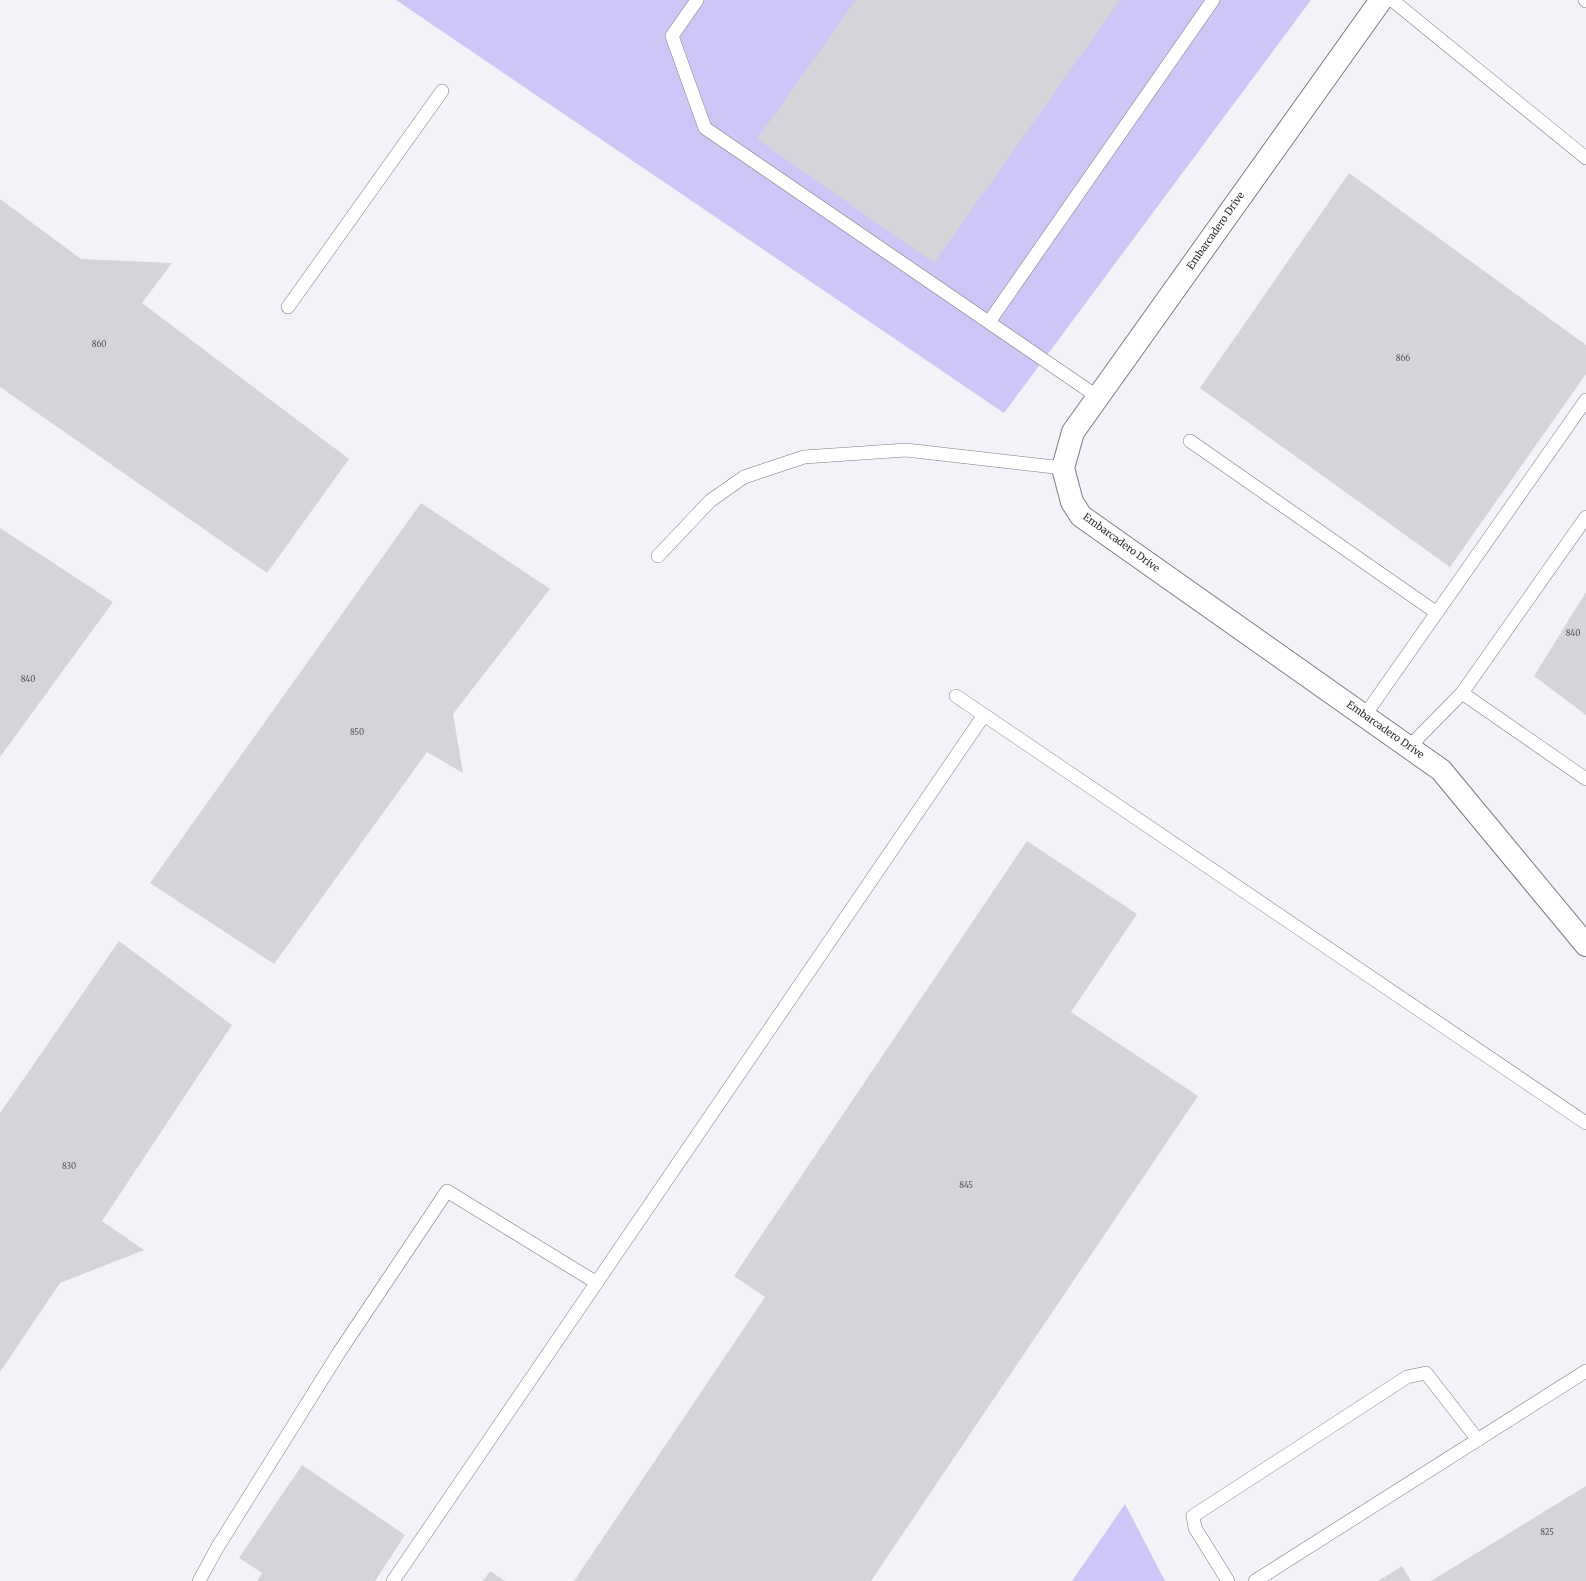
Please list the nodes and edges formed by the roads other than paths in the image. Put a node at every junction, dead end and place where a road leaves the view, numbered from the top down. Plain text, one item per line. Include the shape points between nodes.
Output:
1 (697, 0) edge
2 (1213, 0) edge
3 (1381, 0) edge
4 (1392, 0) edge
5 (442, 91) dead end
6 (1586, 158) edge
7 (288, 306) dead end
8 (990, 322) junction
9 (1098, 397) junction
10 (1586, 400) edge
11 (1190, 441) dead end
12 (1063, 468) junction
13 (1586, 517) edge
14 (658, 556) dead end
15 (1437, 613) junction
16 (1462, 693) junction
17 (956, 696) dead end
18 (984, 715) junction
19 (1365, 715) junction
20 (1409, 747) junction
21 (1586, 779) edge
22 (1586, 945) edge
23 (1586, 1123) edge
24 (597, 1283) junction
25 (1586, 1371) edge
26 (1478, 1440) junction
27 (199, 1581) edge
28 (393, 1581) edge
29 (1228, 1581) edge
30 (1255, 1581) edge

1 - 8 lane via 672,36 705,128
2 - 8 lane
3 - 9 street, Embarcadero Drive
4 - 6 lane
5 - 7 lane
8 - 9 lane
9 - 12 street, Embarcadero Drive via 1073,432
10 - 15 lane
11 - 15 lane
12 - 14 lane via 906,450 804,458 744,477 710,501
12 - 19 street, Embarcadero Drive via 1072,502 1081,516
13 - 16 lane
15 - 19 lane
16 - 20 lane
16 - 21 lane
17 - 18 lane
18 - 23 lane
18 - 24 lane
19 - 20 street, Embarcadero Drive
20 - 22 street, Embarcadero Drive via 1441,770
24 - 27 lane via 447,1191 338,1354
24 - 28 lane
25 - 26 lane
26 - 29 lane via 1426,1373 1407,1377 1193,1516 1195,1528
26 - 30 lane

